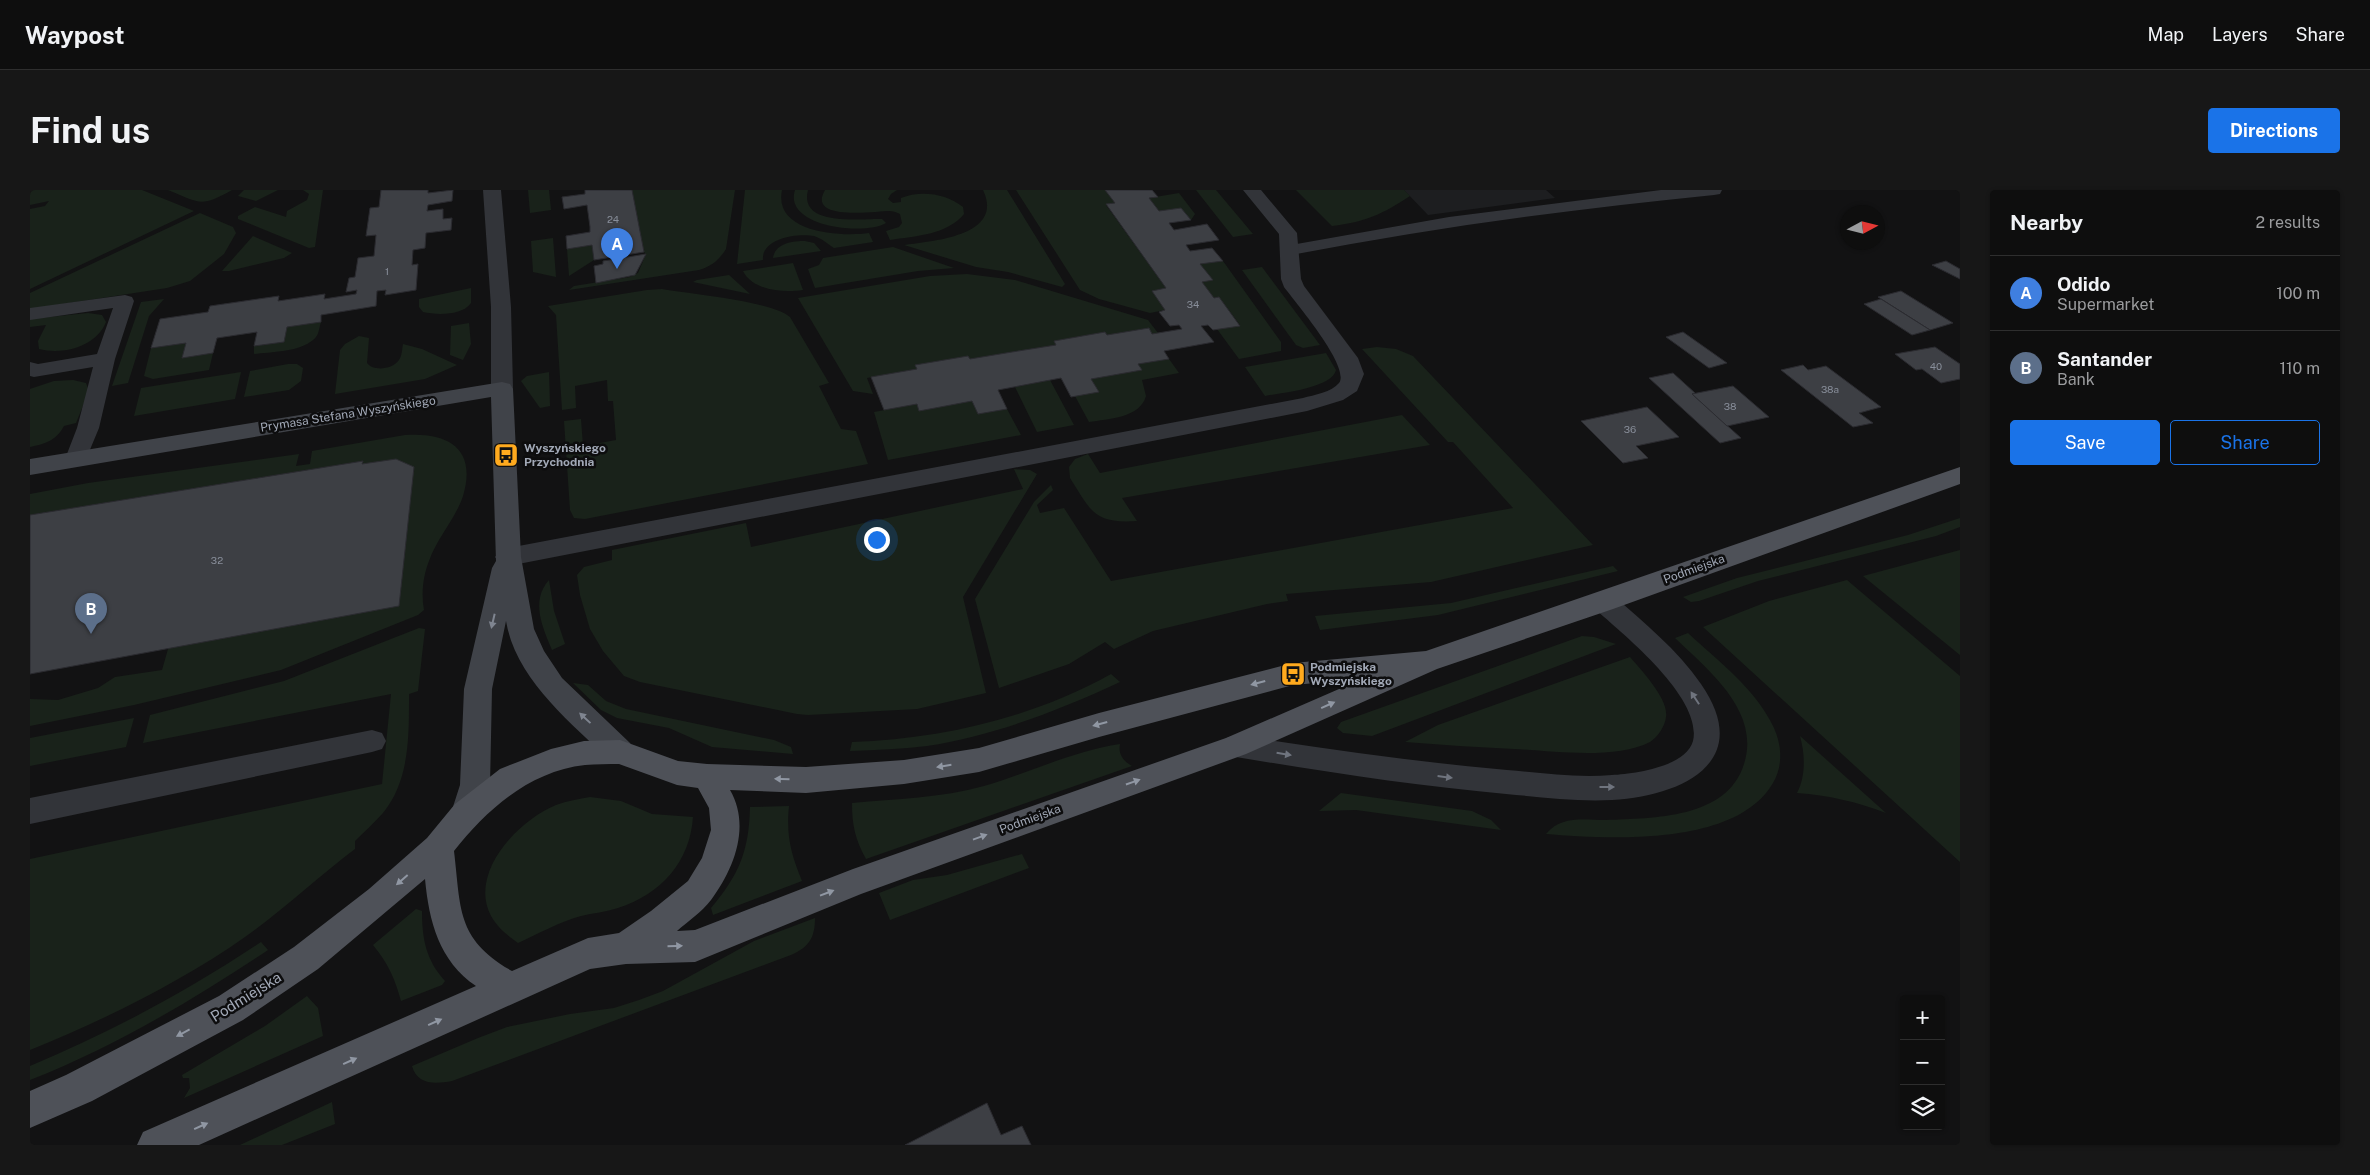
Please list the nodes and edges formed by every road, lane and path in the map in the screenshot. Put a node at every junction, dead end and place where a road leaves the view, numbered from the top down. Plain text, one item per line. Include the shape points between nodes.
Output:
1 (492, 190) edge
2 (1252, 190) edge
3 (1714, 190) edge
4 (1582, 196) edge
5 (1291, 250) junction
6 (30, 314) edge
7 (105, 359) junction
8 (31, 371) edge
9 (502, 389) junction
10 (76, 460) junction
11 (30, 467) edge
12 (1960, 475) edge
13 (508, 557) junction
14 (1604, 602) junction
15 (1427, 662) junction
16 (372, 741) dead end
17 (1236, 746) junction
18 (620, 752) junction
19 (707, 778) junction
20 (30, 811) edge
21 (466, 813) junction
22 (438, 848) junction
23 (626, 948) junction
24 (512, 988) junction
25 (30, 1110) edge
26 (156, 1145) edge

1 - 9 street via 501,308
2 - 5 street via 1288,233
3 - 4 lane
4 - 5 lane
5 - 13 street via 1294,287 1347,358 1353,374 1349,386 1335,395 1307,404 1073,450
6 - 7 lane via 126,301
7 - 8 lane
7 - 10 lane via 88,428
9 - 10 street, Prymasa Stefana Wyszyńskiego
9 - 13 street
10 - 11 street, Prymasa Stefana Wyszyńskiego
12 - 14 main road, Podmiejska
18 -> 13 street via 552,686 532,655 521,629
13 -> 21 street via 478,689 475,785
14 - 15 main road, Podmiejska
17 -> 14 lane via 1462,779 1618,787 1665,778 1688,768 1702,752 1708,730 1701,706 1661,655
17 -> 15 main road, Podmiejska
15 -> 19 main road, Podmiejska via 1293,674 1099,724 979,760 942,766 806,780
16 - 20 lane
23 -> 17 main road, Podmiejska via 695,946 853,883
18 - 19 main road, Podmiejska via 677,773
18 - 21 main road, Podmiejska via 584,753 551,761 511,778
19 - 23 main road via 724,806 726,830 716,863 699,891
21 - 22 main road, Podmiejska
22 - 24 main road via 449,929 466,958 487,975
22 -> 25 main road, Podmiejska via 306,958 231,1008 79,1088
23 - 24 main road, Podmiejska via 588,954
26 -> 24 main road

